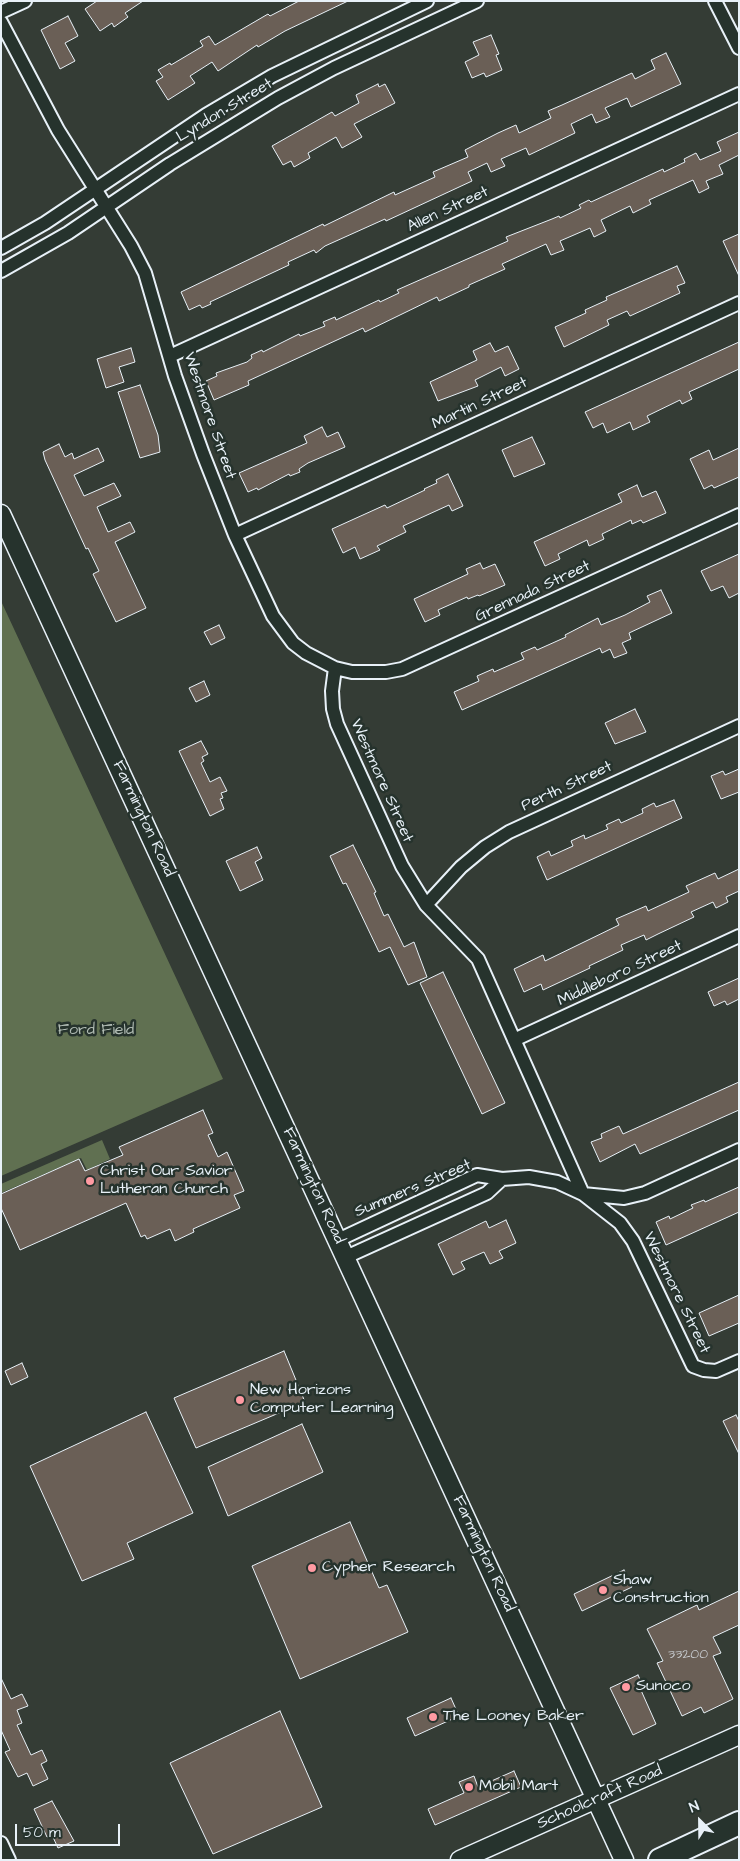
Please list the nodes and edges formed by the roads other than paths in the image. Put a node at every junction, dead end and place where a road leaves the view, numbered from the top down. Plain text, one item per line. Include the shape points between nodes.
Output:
1 (25, 1) edge
2 (427, 1) edge
3 (477, 1) edge
4 (715, 1) edge
5 (1, 12) edge
6 (1, 22) edge
7 (739, 48) edge
8 (739, 94) edge
9 (95, 190) junction
10 (106, 208) junction
11 (1, 248) edge
12 (1, 272) edge
13 (739, 303) edge
14 (170, 356) junction
15 (1, 514) edge
16 (739, 515) edge
17 (235, 535) junction
18 (335, 668) junction
19 (739, 726) edge
20 (426, 905) junction
21 (739, 936) edge
22 (514, 1040) junction
23 (739, 1150) edge
24 (502, 1179) junction
25 (583, 1194) junction
26 (338, 1240) junction
27 (346, 1257) junction
28 (739, 1361) edge
29 (739, 1735) edge
30 (596, 1800) junction
31 (739, 1823) edge
32 (1, 1843) edge
33 (9, 1860) edge
34 (460, 1860) edge
35 (624, 1860) edge
36 (660, 1860) edge

1 - 5 street
2 - 9 street, Lyndon Street via 264,81 167,140
3 - 10 street, Lyndon Street via 278,98
4 - 7 street
6 - 9 street, Westmore Street via 39,97
8 - 14 street, Allen Street
9 - 10 street, Westmore Street
9 - 11 street, Lyndon Street
10 - 12 street, Lyndon Street
10 - 14 street, Westmore Street via 145,273
13 - 17 street, Martin Street
14 - 17 street, Westmore Street
15 - 26 main road, Farmington Road
16 - 18 street, Grennada Street via 402,669 370,673
17 - 18 street, Westmore Street via 281,629 306,653
18 - 20 street, Westmore Street via 333,709 344,742 402,866
19 - 20 street, Perth Street via 509,832 485,846 461,867
20 - 22 street, Westmore Street via 478,960
21 - 22 street, Middleboro Street
22 - 25 street, Westmore Street
23 - 25 street, Summers Street via 645,1193 624,1198
24 - 25 street, Summers Street via 529,1177 558,1182
24 - 26 street, Summers Street via 477,1175
24 - 27 street, Summers Street via 487,1193
25 - 28 street, Westmore Street via 620,1223 633,1241 693,1366 716,1371
26 - 27 main road, Farmington Road
27 - 30 main road, Farmington Road
29 - 30 main road, Schoolcraft Road
30 - 34 main road, Schoolcraft Road
30 - 35 main road, Farmington Road
31 - 36 highway
32 - 33 street

